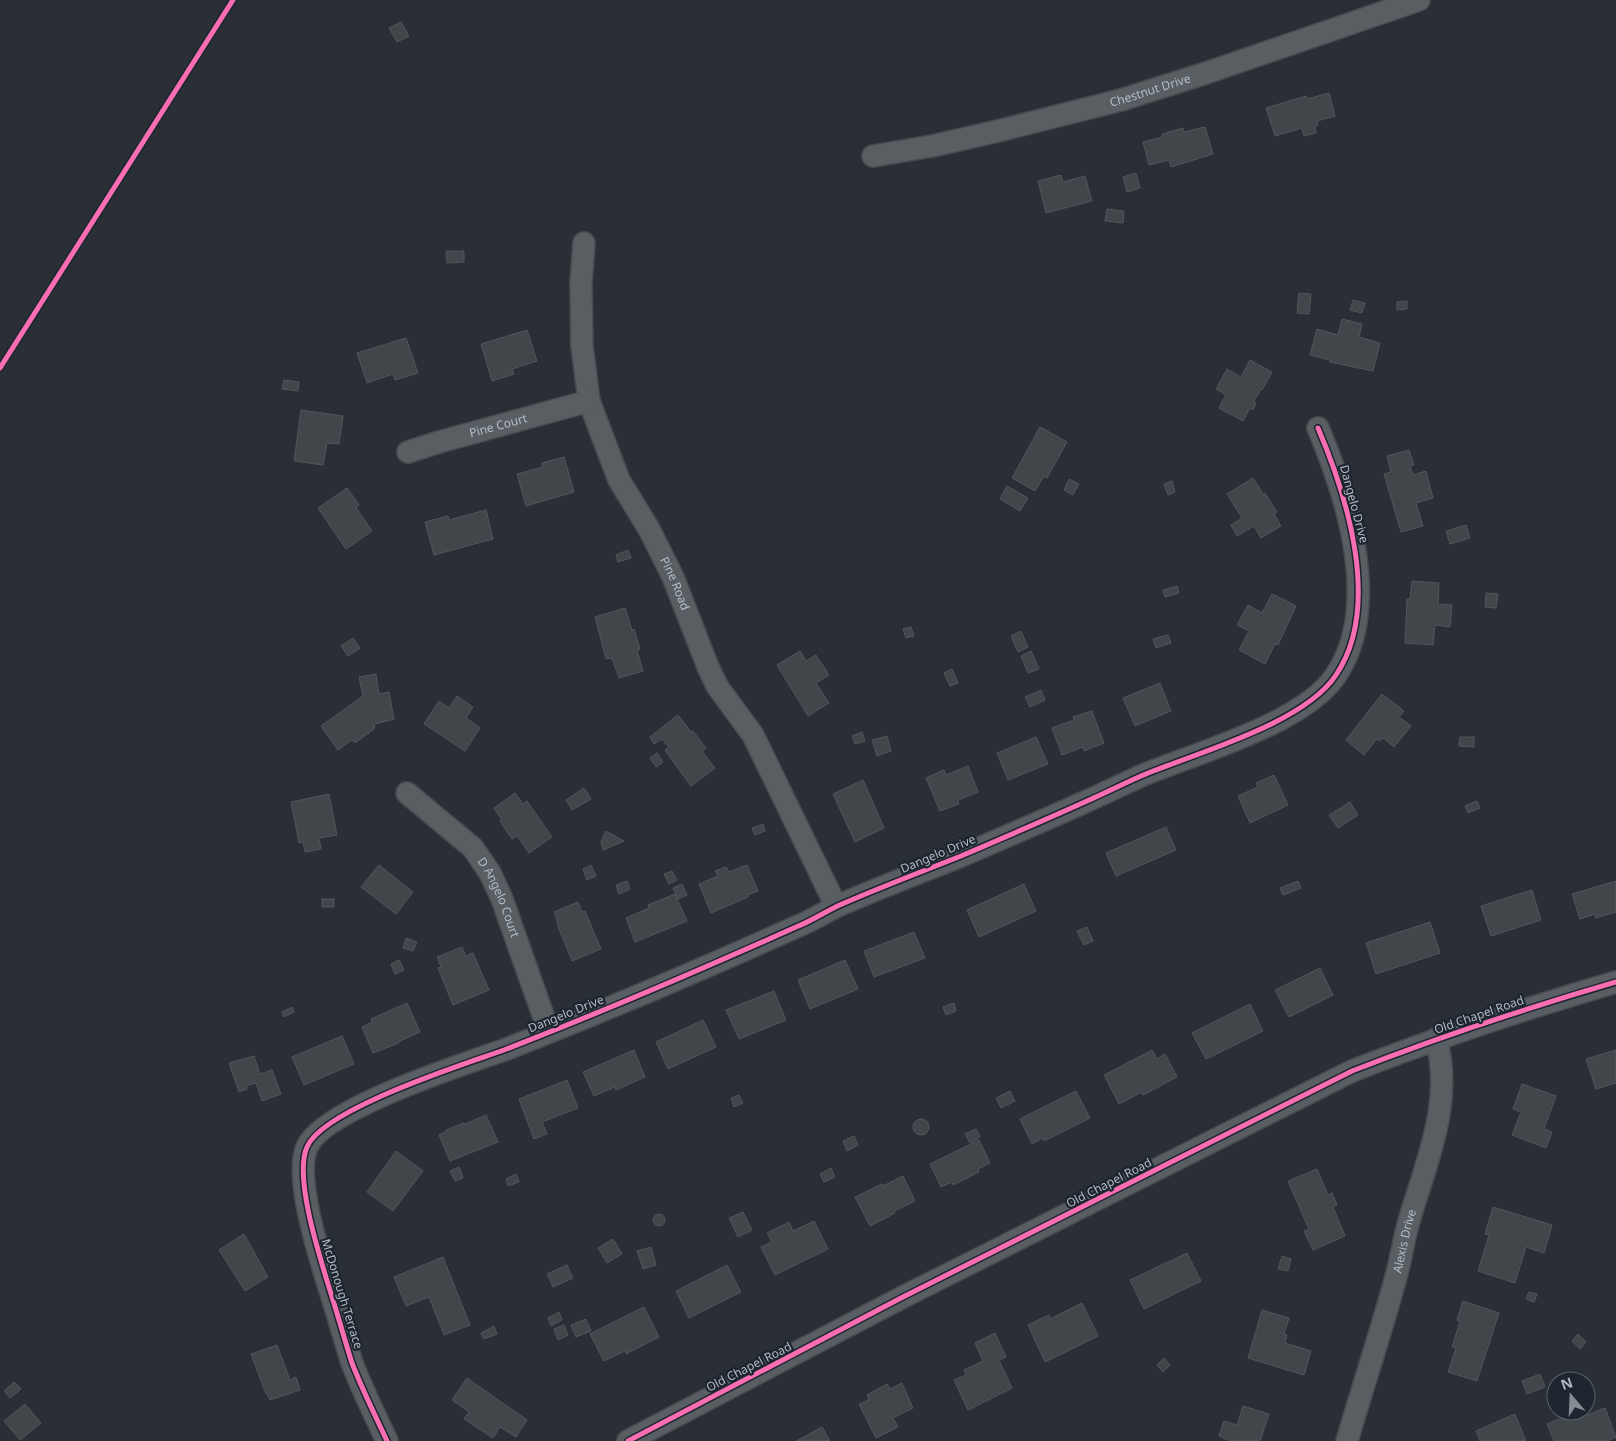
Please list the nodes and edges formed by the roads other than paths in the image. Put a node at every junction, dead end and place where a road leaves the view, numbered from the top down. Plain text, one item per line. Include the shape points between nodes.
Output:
1 (1419, 0) edge
2 (874, 156) dead end
3 (584, 243) dead end
4 (589, 402) junction
5 (1318, 428) dead end
6 (408, 452) dead end
7 (407, 793) dead end
8 (836, 906) junction
9 (1616, 982) edge
10 (549, 1032) junction
11 (1436, 1040) junction
12 (307, 1146) joint
13 (387, 1441) edge
14 (628, 1441) edge
15 (1347, 1441) edge

1 - 2 street, Chestnut Drive via 1121,100 932,146
3 - 4 street, Pine Road via 582,346
4 - 6 street, Pine Court
4 - 8 street, Pine Road via 619,480 650,529 673,577 717,686 753,735
5 - 8 street, Dangelo Drive via 1332,460 1356,548 1358,598 1352,643 1345,661 1326,689 1298,709 1264,726
7 - 10 street, D Angelo Court via 472,848 490,873
8 - 10 street, Dangelo Drive via 800,926
9 - 11 street, Old Chapel Road
10 - 12 street, Dangelo Drive via 400,1088 351,1110 312,1137
11 - 14 street, Old Chapel Road via 1352,1071 988,1254
11 - 15 street, Alexis Drive via 1443,1074 1439,1118
12 - 13 street, McDonough Terrace via 304,1175 316,1244 353,1364

